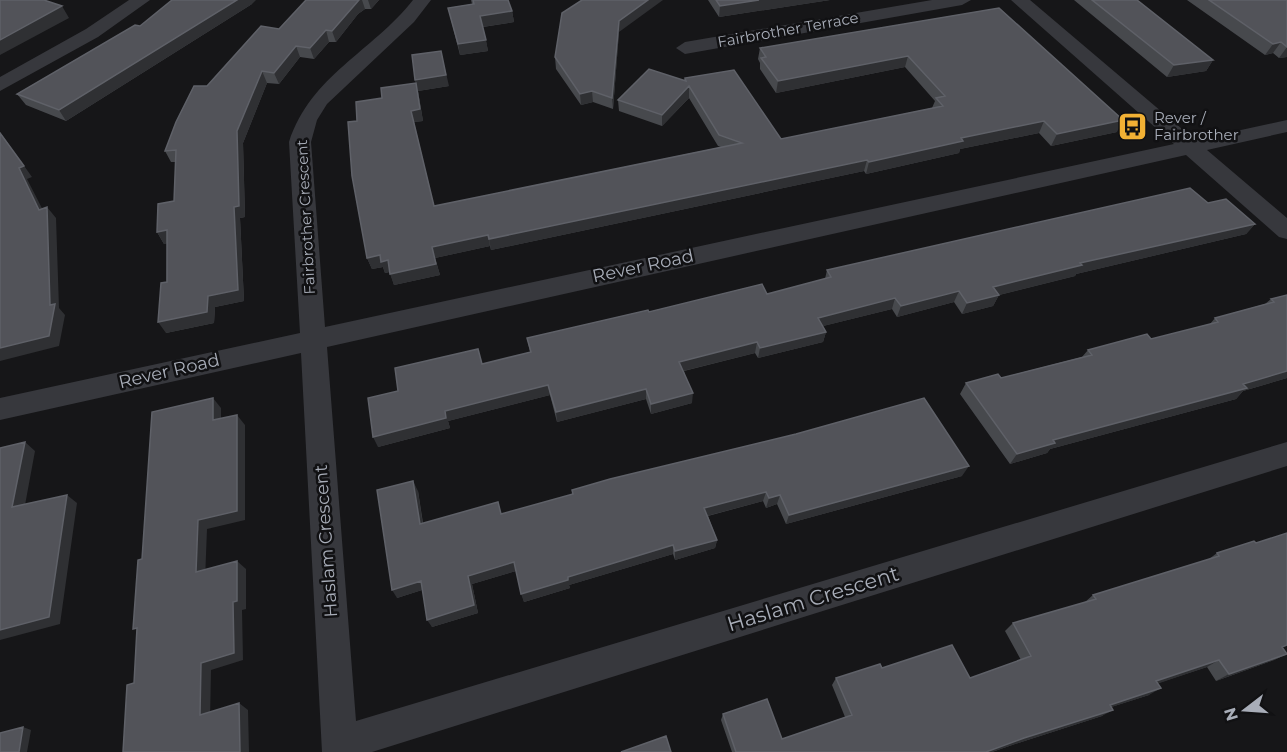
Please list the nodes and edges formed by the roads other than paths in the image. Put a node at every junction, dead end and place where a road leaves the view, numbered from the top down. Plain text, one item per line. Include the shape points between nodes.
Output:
1 (139, 0) edge
2 (422, 0) edge
3 (962, 0) edge
4 (1020, 0) edge
5 (685, 48) dead end
6 (0, 85) edge
7 (1287, 126) edge
8 (1190, 146) junction
9 (1287, 231) edge
10 (313, 339) junction
11 (0, 409) edge
12 (1287, 454) edge
13 (339, 748) edge

1 - 6 street via 92,33
2 - 10 street, Fairbrother Crescent via 396,32 326,92 308,113 303,127 300,142
3 - 5 street, Fairbrother Terrace
4 - 8 street
7 - 8 street, Rever Road
8 - 9 street
8 - 10 street, Rever Road
10 - 11 street, Rever Road
10 - 13 street, Haslam Crescent
12 - 13 street, Haslam Crescent

